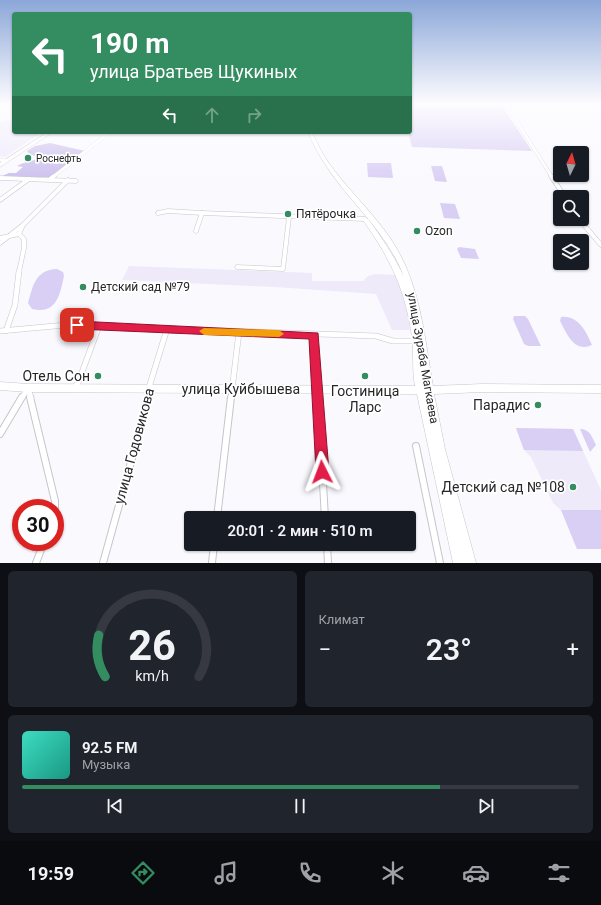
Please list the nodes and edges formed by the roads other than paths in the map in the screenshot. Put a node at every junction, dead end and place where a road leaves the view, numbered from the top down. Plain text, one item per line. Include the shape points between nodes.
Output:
1 (522, 129) edge
2 (48, 134) edge
3 (107, 134) edge
4 (307, 134) edge
5 (311, 134) edge
6 (0, 160) edge
7 (6, 161) junction
8 (0, 165) edge
9 (326, 165) junction
10 (0, 178) edge
11 (29, 179) junction
12 (50, 179) junction
13 (68, 180) junction
14 (76, 181) dead end
15 (561, 190) edge
16 (0, 200) edge
17 (158, 213) dead end
18 (202, 213) junction
19 (289, 218) junction
20 (365, 219) junction
21 (23, 225) junction
22 (585, 226) edge
23 (196, 231) dead end
24 (19, 234) junction
25 (3, 238) edge
26 (0, 243) edge
27 (601, 245) edge
28 (237, 267) dead end
29 (99, 326) junction
30 (167, 329) junction
31 (3, 331) edge
32 (239, 332) junction
33 (314, 335) junction
34 (416, 342) junction
35 (0, 386) edge
36 (28, 388) junction
37 (73, 388) junction
38 (151, 388) junction
39 (317, 389) junction
40 (601, 389) edge
41 (232, 390) junction
42 (424, 390) junction
43 (0, 434) edge
44 (416, 446) dead end
45 (55, 499) edge
46 (218, 511) edge
47 (325, 511) edge
48 (41, 551) edge
49 (213, 551) edge
50 (327, 551) edge
51 (36, 563) edge
52 (103, 563) edge
53 (212, 563) edge
54 (328, 563) edge
55 (440, 563) edge
56 (459, 563) edge
57 (470, 563) edge

1 - 15 street
2 - 7 main road
3 - 12 street
4 - 9 main road, улица Зураба Магкаева via 313,149
5 - 9 main road, улица Зураба Магкаева
6 - 7 street
7 - 8 main road
9 - 20 main road, улица Зураба Магкаева
9 - 42 main road, улица Зураба Магкаева via 380,229 402,264 419,321
10 - 11 street
11 - 12 street
11 - 16 street
12 - 13 street
13 - 14 street
13 - 21 street
17 - 18 street
18 - 19 street
18 - 23 street
19 - 20 street
19 - 28 street via 283,269
20 - 34 main road, улица Зураба Магкаева via 387,248 403,282 409,299
21 - 24 street
21 - 25 street
22 - 27 street
24 - 25 street
24 - 31 street via 25,244 20,264 16,308
25 - 26 street
29 - 30 street
29 - 31 street via 66,325
29 - 37 street via 78,383
30 - 32 street
30 - 38 street, улица Годовикова via 150,384
32 - 33 street
32 - 41 street
33 - 34 street via 376,336 393,341
33 - 39 street
34 - 42 main road, улица Зураба Магкаева
35 - 36 main road, улица Куйбышева
36 - 37 main road, улица Куйбышева
36 - 43 street
36 - 45 street
37 - 38 main road, улица Куйбышева
38 - 41 main road, улица Куйбышева
38 - 52 street, улица Годовикова
39 - 41 main road, улица Куйбышева
39 - 42 main road, улица Куйбышева
39 - 47 street
40 - 42 main road, улица Куйбышева
41 - 46 street
42 - 56 main road, улица Зураба Магкаева
42 - 57 main road, улица Зураба Магкаева via 437,430
44 - 55 street
48 - 51 street
49 - 53 street
50 - 54 street

